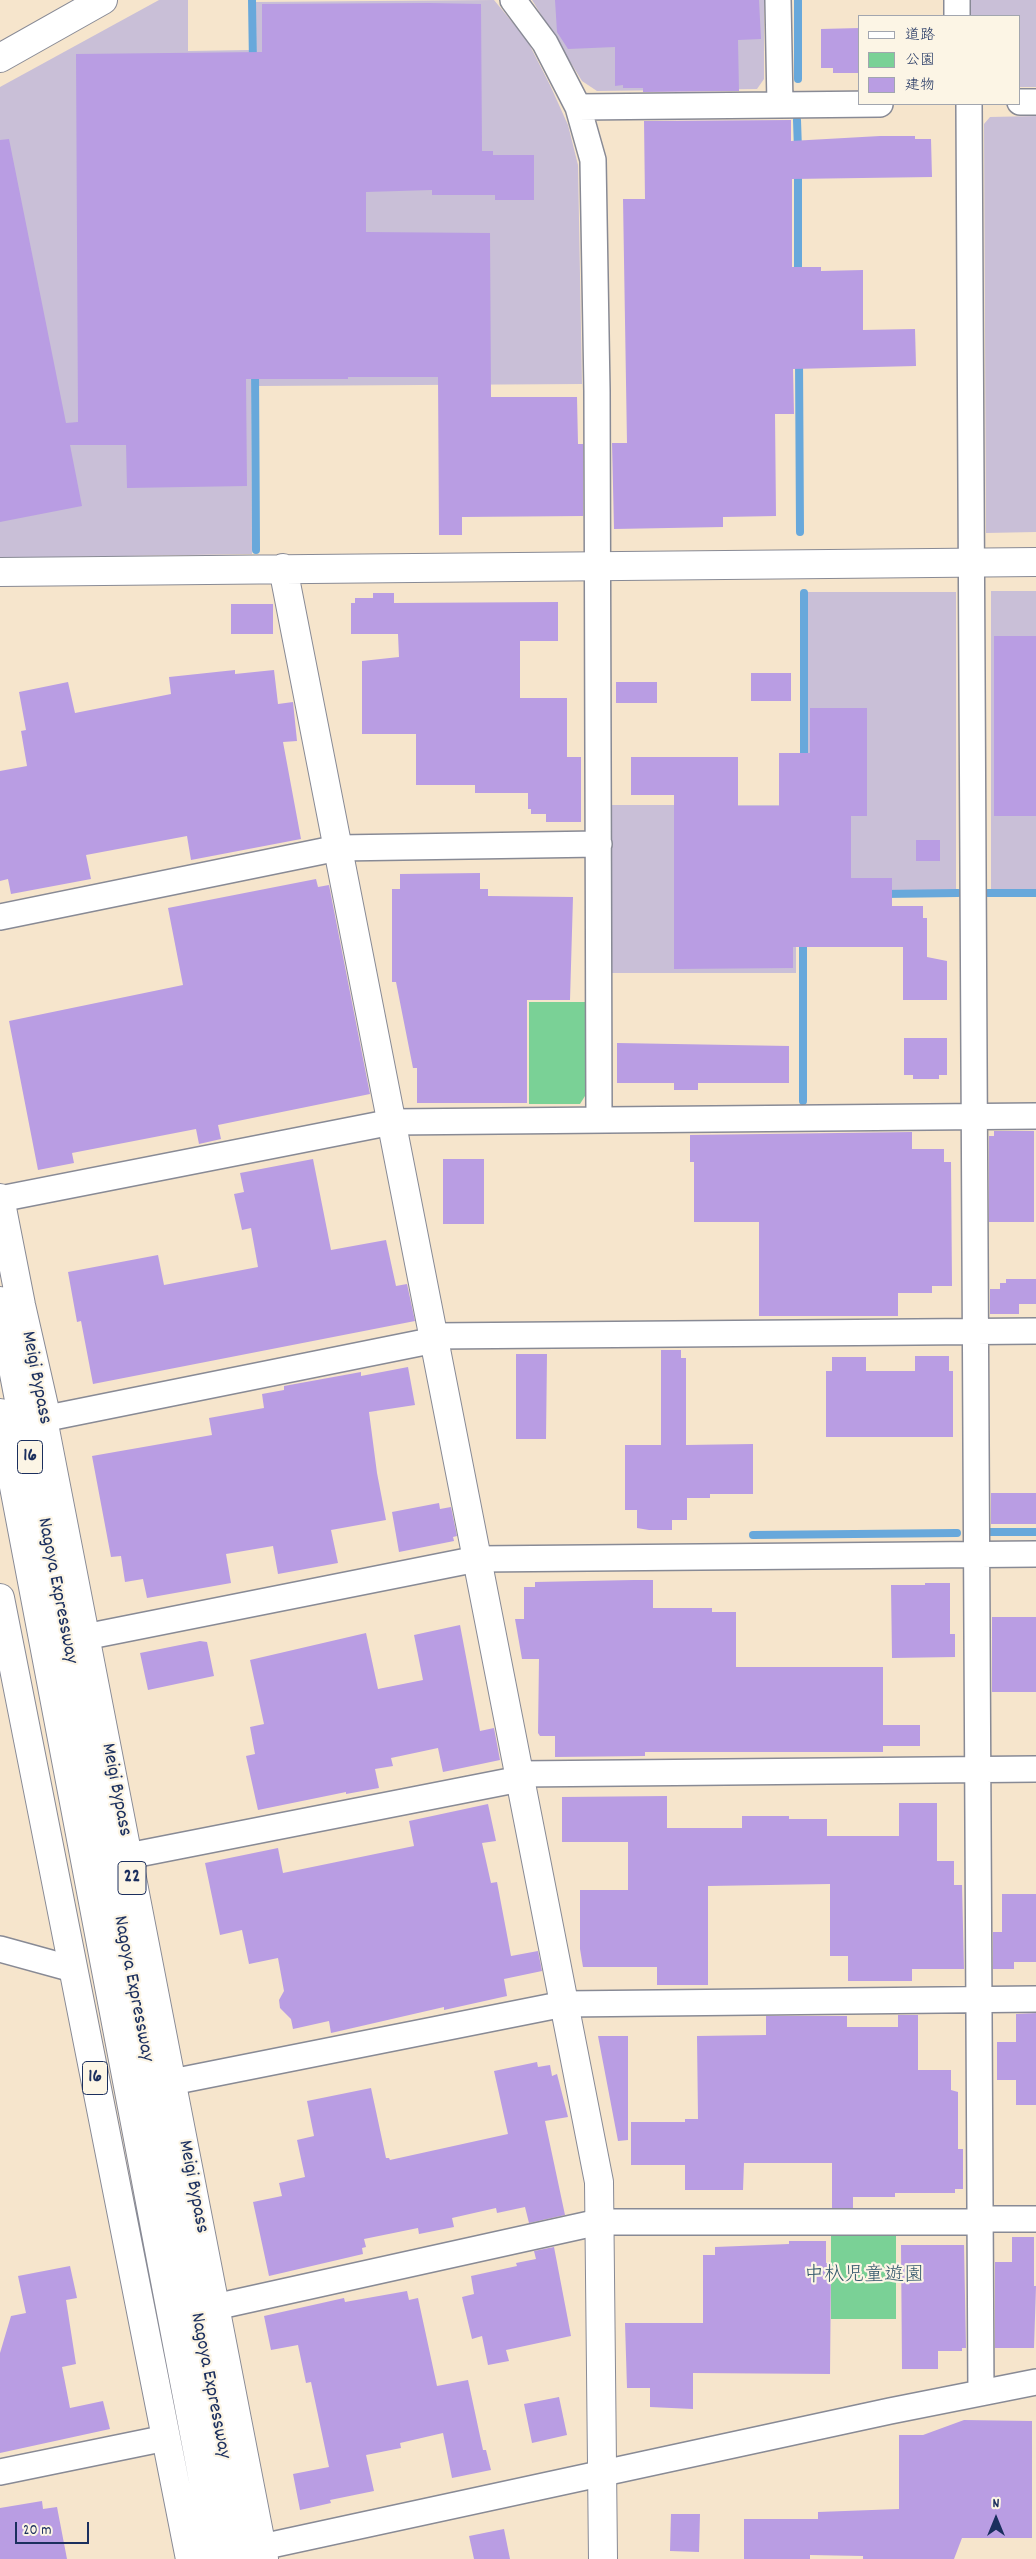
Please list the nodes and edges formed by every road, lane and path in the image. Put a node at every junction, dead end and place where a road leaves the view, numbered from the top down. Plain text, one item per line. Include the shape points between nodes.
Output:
1 (103, 0) edge
2 (513, 0) edge
3 (778, 0) edge
4 (957, 0) edge
5 (957, 15) edge
6 (0, 58) edge
7 (1021, 102) edge
8 (1036, 102) edge
9 (858, 104) edge
10 (780, 105) junction
11 (969, 105) edge
12 (578, 107) junction
13 (1036, 562) edge
14 (973, 563) junction
15 (598, 566) junction
16 (284, 568) junction
17 (0, 572) edge
18 (599, 844) junction
19 (338, 848) junction
20 (0, 917) edge
21 (1036, 1116) edge
22 (975, 1117) junction
23 (599, 1120) junction
24 (392, 1122) junction
25 (0, 1199) edge
26 (0, 1301) edge
27 (1036, 1331) edge
28 (976, 1332) junction
29 (434, 1338) junction
30 (0, 1413) edge
31 (43, 1419) junction
32 (1036, 1554) edge
33 (977, 1555) junction
34 (477, 1559) junction
35 (0, 1598) edge
36 (0, 1626) edge
37 (85, 1637) junction
38 (1036, 1769) edge
39 (978, 1770) junction
40 (520, 1776) junction
41 (128, 1856) junction
42 (0, 1949) edge
43 (69, 1968) junction
44 (979, 1999) junction
45 (1036, 1999) edge
46 (564, 2004) junction
47 (172, 2082) junction
48 (1036, 2219) edge
49 (980, 2220) junction
50 (600, 2222) junction
51 (215, 2306) junction
52 (1036, 2382) edge
53 (981, 2392) junction
54 (161, 2440) junction
55 (0, 2472) edge
56 (601, 2475) junction
57 (256, 2555) edge
58 (184, 2559) edge
59 (190, 2559) edge
60 (218, 2559) edge
61 (603, 2559) edge

1 - 6 main road
2 - 12 street via 545,43
3 - 10 street
4 - 5 street
7 - 8 street
9 - 10 street
10 - 12 street
11 - 14 street
12 - 15 street via 593,160 596,214
13 - 14 main road
14 - 15 main road
14 - 22 street
15 - 16 main road
15 - 18 street
16 - 17 main road
16 - 19 main road
18 - 19 street
18 - 23 street
19 - 20 street
19 - 24 main road
21 - 22 street
22 - 23 street
22 - 28 street
23 - 24 street
24 - 25 street
24 - 29 main road
25 - 31 main road, Meigi Bypass / 22 via 46,1415
26 - 57 main road, Nagoya Expressway / 16
27 - 28 street
28 - 29 street
28 - 33 street
29 - 31 street
29 - 34 main road
30 - 60 main road
31 - 37 main road, Meigi Bypass / 22
32 - 33 street
33 - 34 street
33 - 39 street
34 - 37 street
34 - 40 main road
35 - 59 main road, 16
36 - 43 main road
37 - 41 main road, Meigi Bypass / 22
38 - 39 street
39 - 40 street
39 - 44 street
40 - 41 street
40 - 46 main road
41 - 47 main road, Meigi Bypass / 22
42 - 43 street
43 - 54 main road
44 - 45 street
44 - 46 street
44 - 49 street
46 - 47 street
46 - 50 main road via 599,2182
47 - 51 main road, Meigi Bypass / 22
48 - 49 street
49 - 50 street
49 - 53 street
50 - 51 street
50 - 56 main road
51 - 57 main road, Meigi Bypass / 22
52 - 53 street
53 - 56 street
54 - 55 street
54 - 58 main road
56 - 57 street
56 - 61 main road

